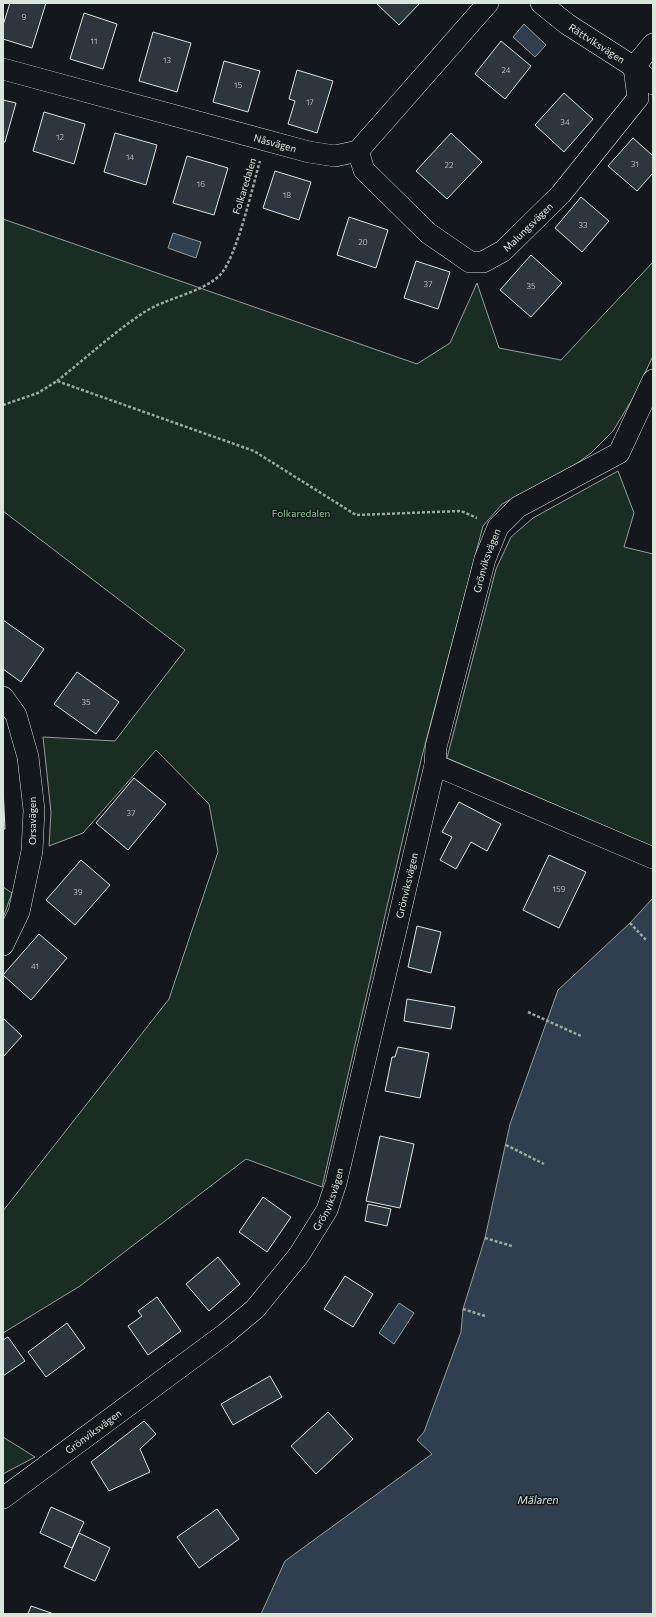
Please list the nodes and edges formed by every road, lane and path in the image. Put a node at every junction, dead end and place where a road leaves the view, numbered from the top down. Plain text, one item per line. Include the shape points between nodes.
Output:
1 (488, 3) edge
2 (541, 3) edge
3 (653, 44) edge
4 (634, 66) junction
5 (3, 69) edge
6 (653, 84) edge
7 (266, 142) junction
8 (358, 151) junction
9 (653, 380) edge
10 (57, 381) junction
11 (3, 404) edge
12 (498, 527) junction
13 (3, 697) edge
14 (435, 765) junction
15 (653, 858) edge
16 (630, 923) dead end
17 (647, 941) dead end
18 (3, 945) edge
19 (528, 1012) dead end
20 (581, 1036) dead end
21 (506, 1145) dead end
22 (544, 1164) dead end
23 (485, 1238) dead end
24 (512, 1246) dead end
25 (463, 1309) dead end
26 (485, 1316) dead end
27 (3, 1498) edge

1 - 8 street
2 - 4 street, Rättviksvägen via 567,24
3 - 4 street
4 - 6 street, Rättviksvägen
4 - 8 street, Malungsvägen via 638,98 561,194 503,251 483,262 470,262 428,233 364,170
5 - 7 street, Nåsvägen
7 - 8 street, Nåsvägen via 335,156
7 - 10 path, Folkaredalen via 231,259 219,276 196,290 160,303 143,313
9 - 12 street, Grönviksvägen via 619,453 518,507
10 - 11 path, Folkaredalen via 38,393
10 - 12 path via 254,451 356,515 461,511
12 - 14 street, Grönviksvägen via 482,574 436,747
13 - 18 street, Orsavägen via 16,715 28,757 34,810 32,851 19,912
14 - 15 street
14 - 27 street, Grönviksvägen via 336,1183 327,1210 300,1255 255,1309 226,1334
16 - 17 path
19 - 20 path
21 - 22 path
23 - 24 path
25 - 26 path

